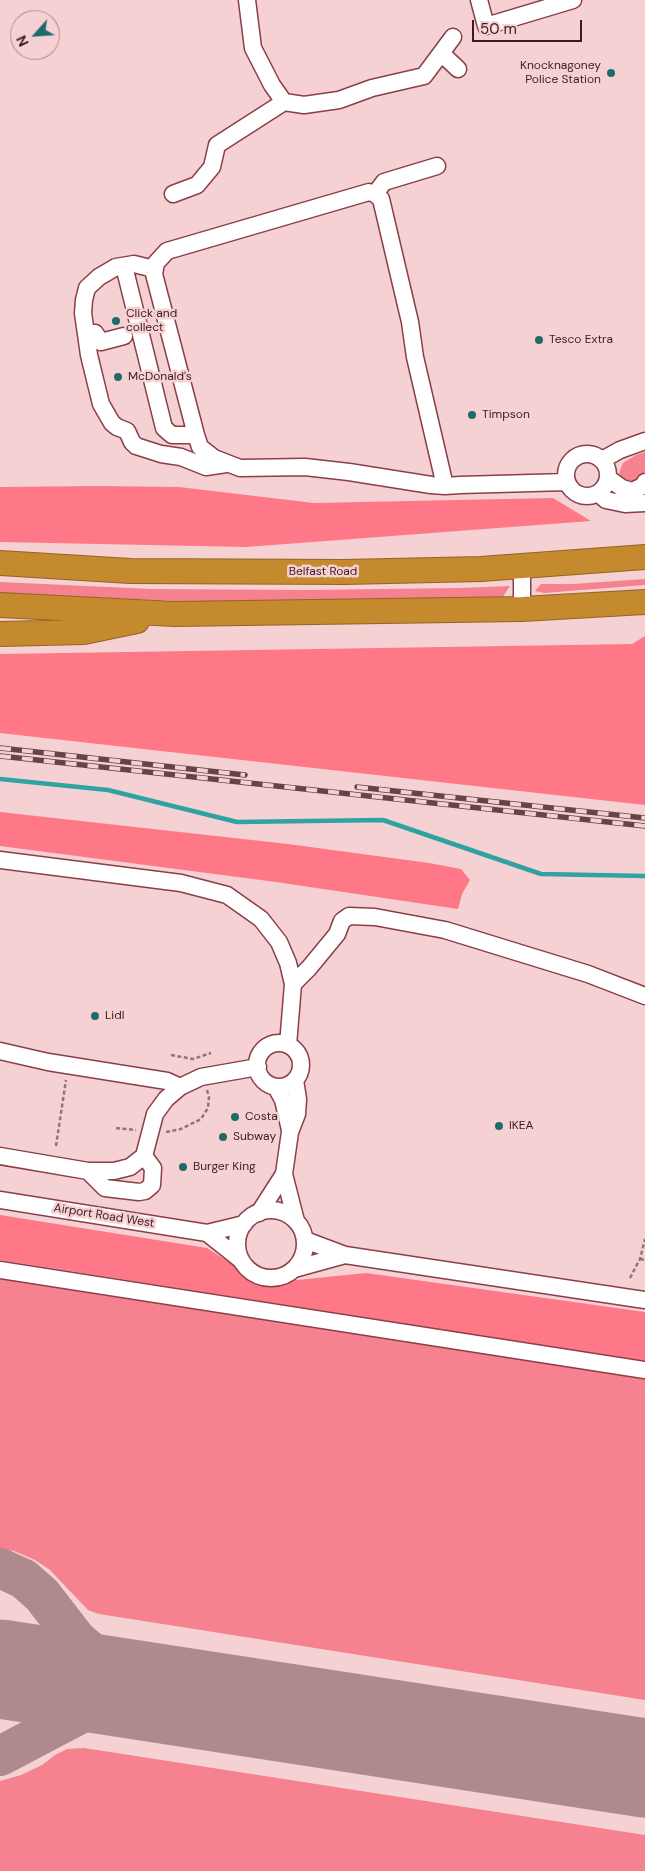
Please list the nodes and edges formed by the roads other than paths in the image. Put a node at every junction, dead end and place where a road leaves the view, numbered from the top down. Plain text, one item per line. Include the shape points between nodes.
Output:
1 (247, 0) edge
2 (479, 0) edge
3 (574, 0) edge
4 (453, 37) dead end
5 (442, 54) junction
6 (458, 69) dead end
7 (284, 102) junction
8 (437, 166) dead end
9 (173, 194) dead end
10 (375, 194) junction
11 (124, 266) junction
12 (154, 269) junction
13 (86, 334) junction
14 (124, 336) dead end
15 (196, 435) junction
16 (645, 442) edge
17 (602, 460) junction
18 (226, 464) junction
19 (608, 478) junction
20 (567, 482) junction
21 (645, 482) edge
22 (445, 486) junction
23 (598, 493) junction
24 (645, 503) edge
25 (645, 557) edge
26 (0, 563) edge
27 (522, 566) junction
28 (645, 602) edge
29 (0, 605) edge
30 (522, 609) junction
31 (176, 614) junction
32 (0, 634) edge
33 (0, 860) edge
34 (294, 984) junction
35 (645, 996) edge
36 (288, 1045) junction
37 (0, 1051) edge
38 (258, 1067) junction
39 (295, 1080) junction
40 (276, 1086) junction
41 (180, 1087) junction
42 (290, 1132) junction
43 (0, 1156) edge
44 (144, 1156) junction
45 (88, 1171) junction
46 (284, 1174) junction
47 (0, 1200) edge
48 (259, 1213) junction
49 (296, 1221) junction
50 (244, 1224) junction
51 (207, 1232) junction
52 (305, 1240) junction
53 (345, 1255) junction
54 (241, 1260) junction
55 (294, 1269) junction
56 (0, 1270) edge
57 (645, 1300) edge
58 (645, 1370) edge

1 - 7 street via 253,48
2 - 3 street via 486,26
4 - 5 street
5 - 6 street
5 - 7 street via 424,76 372,88 339,100 304,105
7 - 9 street via 217,145 212,167 197,185
8 - 10 street via 384,182
10 - 12 street via 369,192 166,251
10 - 22 street via 381,199
11 - 12 street via 134,264
11 - 13 street via 99,277 88,288 83,312
11 - 15 street via 164,428 172,435
12 - 15 street
13 - 14 street via 95,333 101,342
13 - 18 street via 101,404 112,423 127,431 136,446 206,467
15 - 18 street via 200,446
16 - 17 street
17 - 19 street
17 - 20 street via 587,454 574,458 567,469
18 - 22 street via 240,468 314,468
19 - 21 street via 632,491
19 - 23 street
20 - 22 street
20 - 23 street via 580,495
23 - 24 street via 606,500 625,504
25 - 27 highway, Belfast Road
26 - 27 highway, Belfast Road via 130,571 334,572
27 - 30 street
28 - 30 highway
29 - 31 highway
30 - 31 highway
31 - 32 highway via 84,632
33 - 34 street via 181,883 227,895 261,919 279,942
34 - 35 street via 349,916 375,917 445,930 588,974
34 - 36 street
36 - 38 street via 273,1044 266,1048 261,1053
36 - 39 street via 301,1061
37 - 41 street via 68,1066 167,1080
38 - 40 street via 263,1080
38 - 41 street via 201,1077
39 - 40 street
39 - 42 street via 297,1114
40 - 42 street via 283,1100
41 - 44 street via 155,1114
42 - 46 street
43 - 45 street
44 - 45 street via 130,1166 114,1171
44 - 45 street via 153,1168 152,1185 145,1191 105,1188
46 - 48 street
46 - 49 street
47 - 51 street, Airport Road West
48 - 49 street via 276,1211
48 - 50 street
49 - 52 street
50 - 51 street, Airport Road West
50 - 54 street via 237,1242
51 - 54 street
52 - 53 street
52 - 55 street via 302,1256
53 - 55 street
53 - 57 street
54 - 55 street via 256,1274 266,1278 276,1278
56 - 58 street

